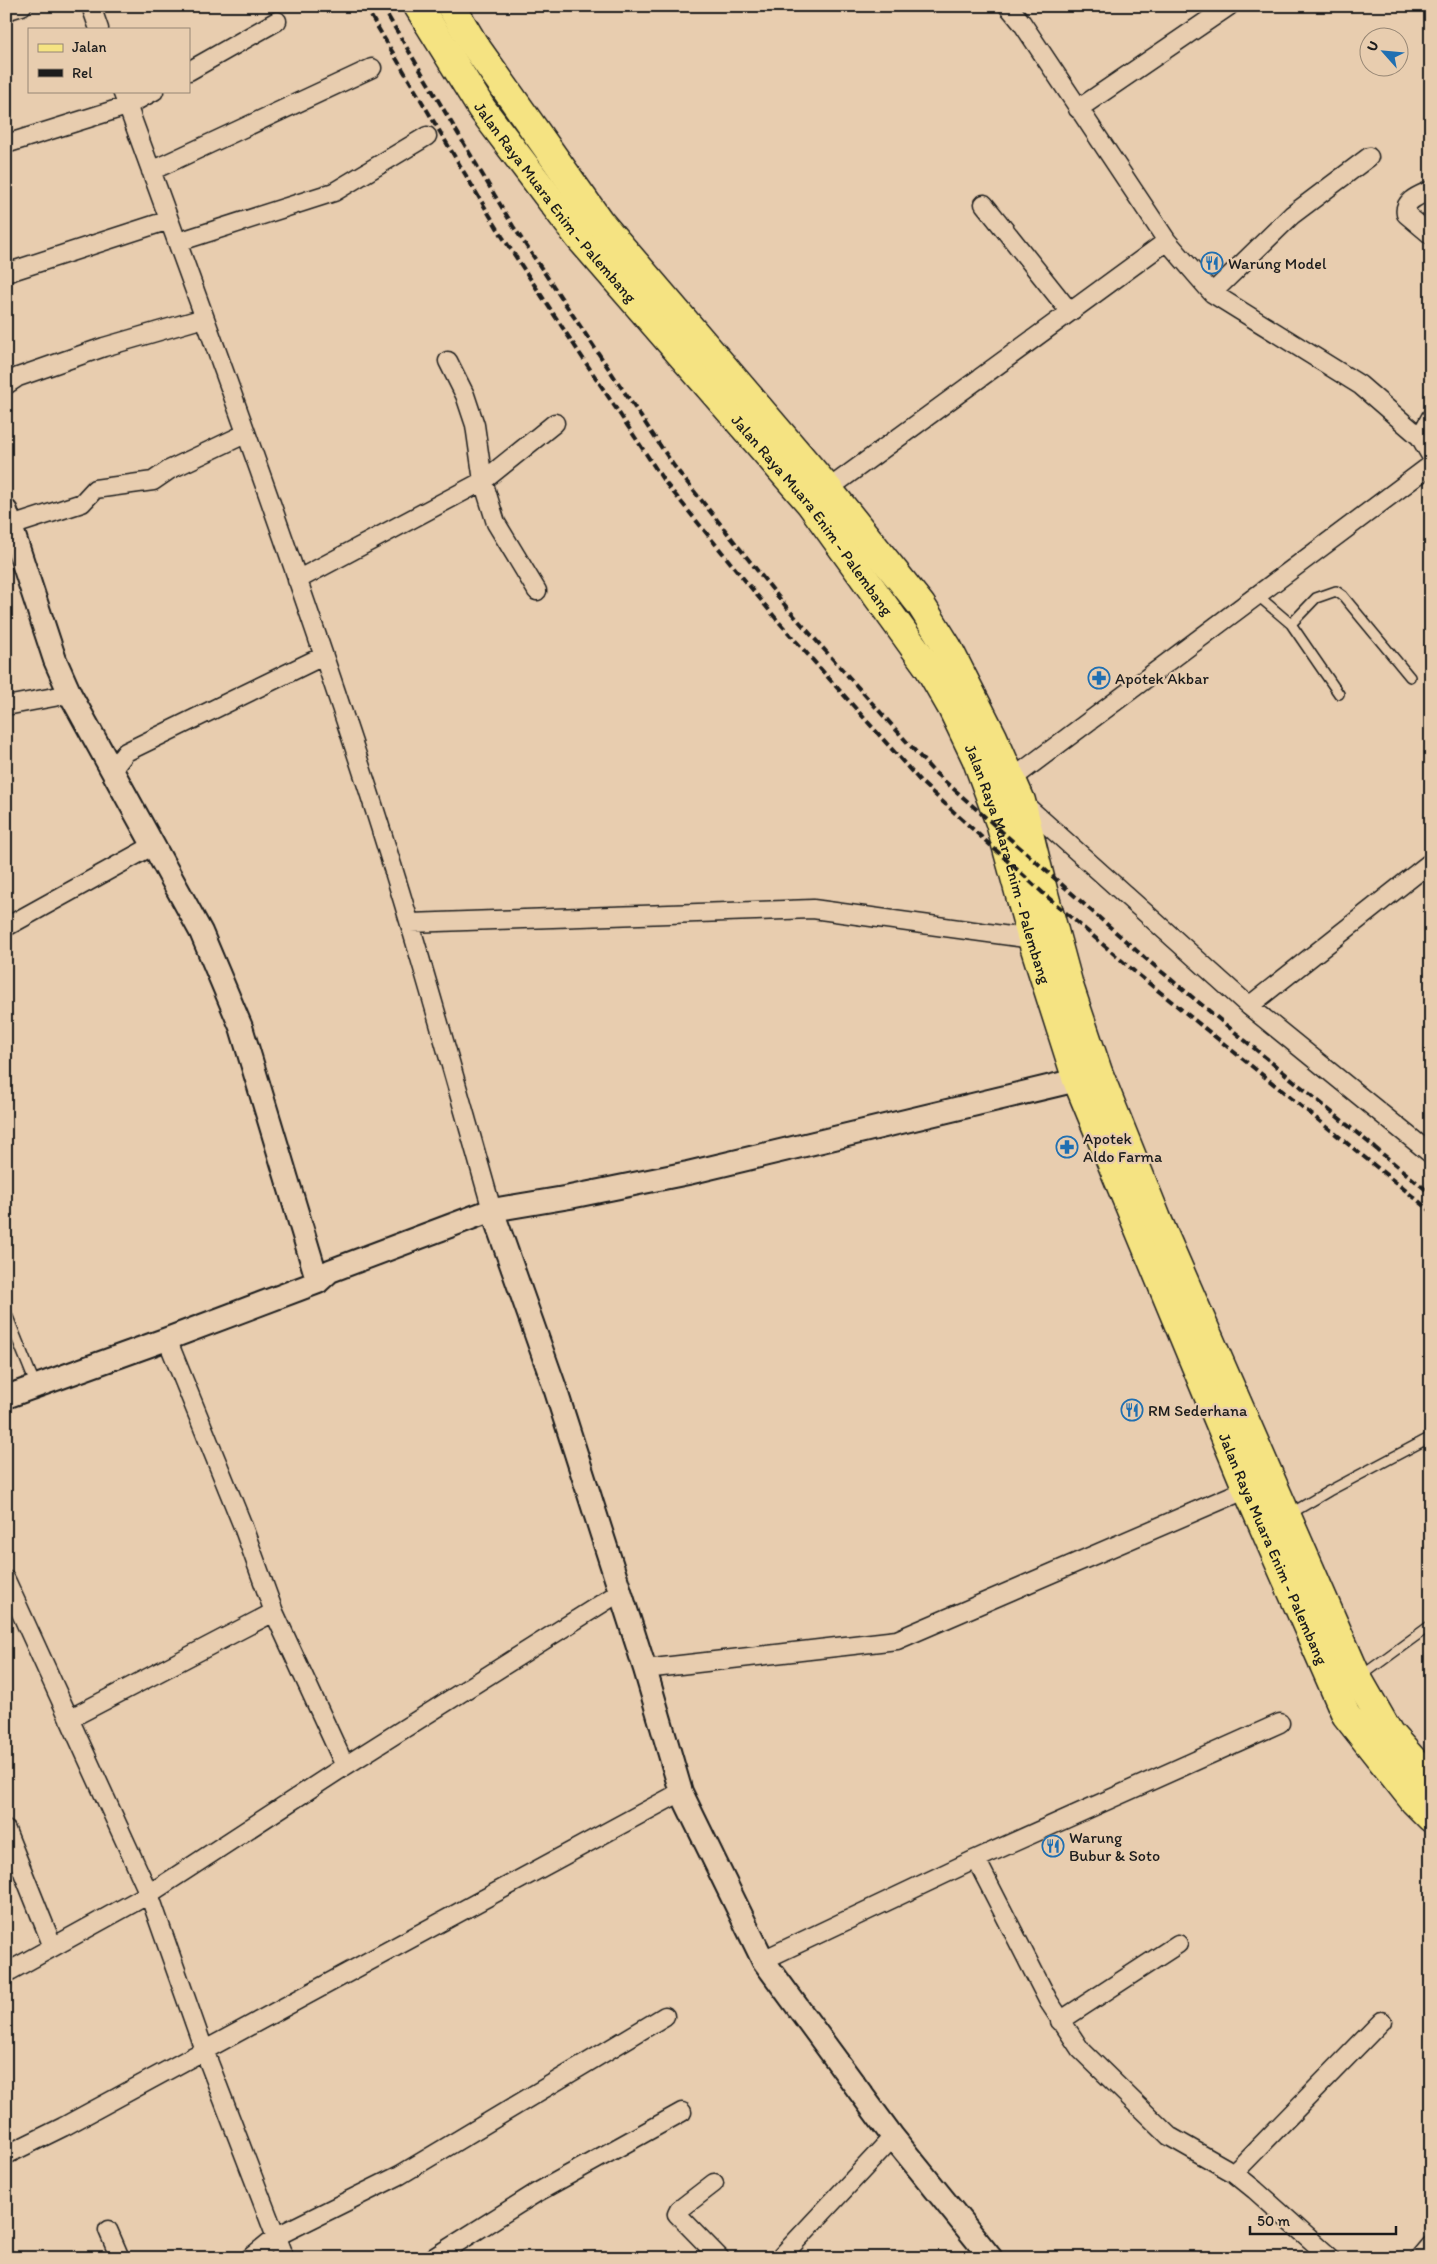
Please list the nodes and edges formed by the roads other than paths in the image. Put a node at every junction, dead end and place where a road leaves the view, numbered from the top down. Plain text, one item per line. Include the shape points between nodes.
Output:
1 (22, 6) edge
2 (90, 6) edge
3 (418, 6) edge
4 (451, 6) edge
5 (1229, 6) edge
6 (1012, 7) edge
7 (6, 11) edge
8 (277, 21) dead end
9 (99, 28) edge
10 (372, 68) dead end
11 (190, 70) edge
12 (150, 92) edge
13 (508, 92) junction
14 (124, 99) edge
15 (482, 109) junction
16 (1078, 109) junction
17 (427, 136) dead end
18 (6, 144) edge
19 (1369, 157) dead end
20 (151, 171) junction
21 (1431, 190) edge
22 (984, 204) dead end
23 (169, 220) junction
24 (1431, 235) edge
25 (1167, 241) junction
26 (178, 242) junction
27 (6, 272) edge
28 (1212, 293) junction
29 (1070, 312) junction
30 (204, 318) junction
31 (448, 361) dead end
32 (6, 385) edge
33 (1431, 417) edge
34 (554, 423) dead end
35 (245, 434) junction
36 (1420, 437) junction
37 (1431, 456) edge
38 (1431, 465) edge
39 (483, 481) junction
40 (819, 496) junction
41 (9, 518) edge
42 (297, 580) junction
43 (537, 591) dead end
44 (1257, 595) junction
45 (1291, 624) junction
46 (323, 656) junction
47 (1410, 677) dead end
48 (70, 694) junction
49 (1339, 694) dead end
50 (6, 706) edge
51 (112, 770) junction
52 (1017, 790) junction
53 (154, 845) junction
54 (1431, 862) edge
55 (410, 923) junction
56 (6, 927) edge
57 (1032, 939) junction
58 (1249, 1006) junction
59 (1077, 1080) junction
60 (1431, 1154) edge
61 (492, 1210) junction
62 (318, 1282) junction
63 (6, 1312) edge
64 (167, 1339) junction
65 (36, 1386) junction
66 (6, 1397) edge
67 (1431, 1437) edge
68 (1247, 1488) junction
69 (1286, 1517) junction
70 (6, 1580) edge
71 (620, 1592) junction
72 (274, 1612) junction
73 (1431, 1625) edge
74 (645, 1669) junction
75 (1358, 1679) junction
76 (70, 1719) junction
77 (1280, 1723) dead end
78 (345, 1766) junction
79 (1431, 1780) edge
80 (681, 1792) junction
81 (1431, 1818) edge
82 (6, 1830) edge
83 (976, 1859) junction
84 (149, 1894) junction
85 (1178, 1944) dead end
86 (53, 1947) junction
87 (763, 1960) junction
88 (6, 1972) edge
89 (665, 2016) dead end
90 (1060, 2021) junction
91 (1382, 2021) dead end
92 (204, 2050) junction
93 (682, 2112) dead end
94 (893, 2137) junction
95 (6, 2155) edge
96 (1234, 2174) junction
97 (714, 2183) dead end
98 (108, 2230) dead end
99 (277, 2236) junction
100 (1431, 2245) edge
101 (120, 2258) edge
102 (250, 2258) edge
103 (284, 2258) edge
104 (432, 2258) edge
105 (720, 2258) edge
106 (780, 2258) edge
107 (991, 2258) edge
108 (1331, 2258) edge
109 (1420, 2258) edge

1 - 7 street
2 - 9 street
3 - 15 main road, Jalan Raya Muara Enim - Palembang
4 - 13 main road, Jalan Raya Muara Enim - Palembang
5 - 16 street
6 - 16 street
8 - 11 street
10 - 20 street
12 - 14 street
13 - 15 main road
13 - 40 main road, Jalan Raya Muara Enim - Palembang via 600,221
14 - 18 street
14 - 20 street
15 - 40 main road, Jalan Raya Muara Enim - Palembang via 578,236
16 - 25 street
17 - 26 street via 334,192
19 - 28 street via 1292,215
20 - 23 street
21 - 24 street via 1408,202 1405,209 1406,214
22 - 29 street
23 - 26 street
23 - 27 street
25 - 28 street
25 - 29 street
26 - 30 street
28 - 36 street via 1360,385
29 - 40 street
30 - 32 street via 104,346 18,377
30 - 35 street
31 - 39 street via 475,425
33 - 36 street
34 - 39 street
35 - 41 street via 168,470 153,481 95,489 82,503
35 - 42 street
36 - 37 street
38 - 44 street
39 - 42 street
39 - 43 street via 496,523
40 - 52 main road, Jalan Raya Muara Enim - Palembang via 920,606 943,641
40 - 57 main road, Jalan Raya Muara Enim - Palembang via 930,668 952,708 976,758 1000,823
41 - 48 street via 55,660
42 - 46 street
44 - 45 lane
44 - 52 street
45 - 47 lane via 1316,598 1336,590
45 - 49 lane
46 - 51 street via 126,752
46 - 55 street
48 - 50 street
48 - 51 street
51 - 53 street
52 - 58 street
52 - 69 main road, Jalan Raya Muara Enim - Palembang via 1069,986 1098,1072 1161,1228
53 - 56 street
53 - 62 street via 201,932 241,1027
54 - 58 street
55 - 57 street via 813,909
55 - 61 street
57 - 59 main road, Jalan Raya Muara Enim - Palembang
58 - 60 street
59 - 61 street via 688,1173
59 - 68 main road, Jalan Raya Muara Enim - Palembang
61 - 62 street via 330,1271
61 - 71 street via 555,1388
62 - 64 street
63 - 65 lane
64 - 65 street
64 - 72 street
65 - 66 street
67 - 69 lane
68 - 74 street via 897,1640
68 - 81 main road, Jalan Raya Muara Enim - Palembang via 1346,1715
69 - 75 main road, Jalan Raya Muara Enim - Palembang
70 - 76 street
71 - 74 street
71 - 78 street
72 - 76 street
72 - 78 street
73 - 75 lane
74 - 80 street
75 - 79 main road, Jalan Raya Muara Enim - Palembang via 1389,1733
76 - 84 street
77 - 83 street
78 - 84 street
80 - 87 street
80 - 92 street
82 - 86 street
83 - 87 street
83 - 90 street
84 - 86 street
84 - 92 street
85 - 90 street
86 - 88 street
87 - 94 street
89 - 99 street via 400,2176
90 - 96 street via 1080,2049 1169,2136
91 - 96 street
92 - 95 street
92 - 99 street
93 - 104 street via 536,2193
94 - 106 street
94 - 107 street
96 - 108 street
97 - 105 street via 677,2214
98 - 101 street
99 - 102 street
99 - 103 street
100 - 109 street

